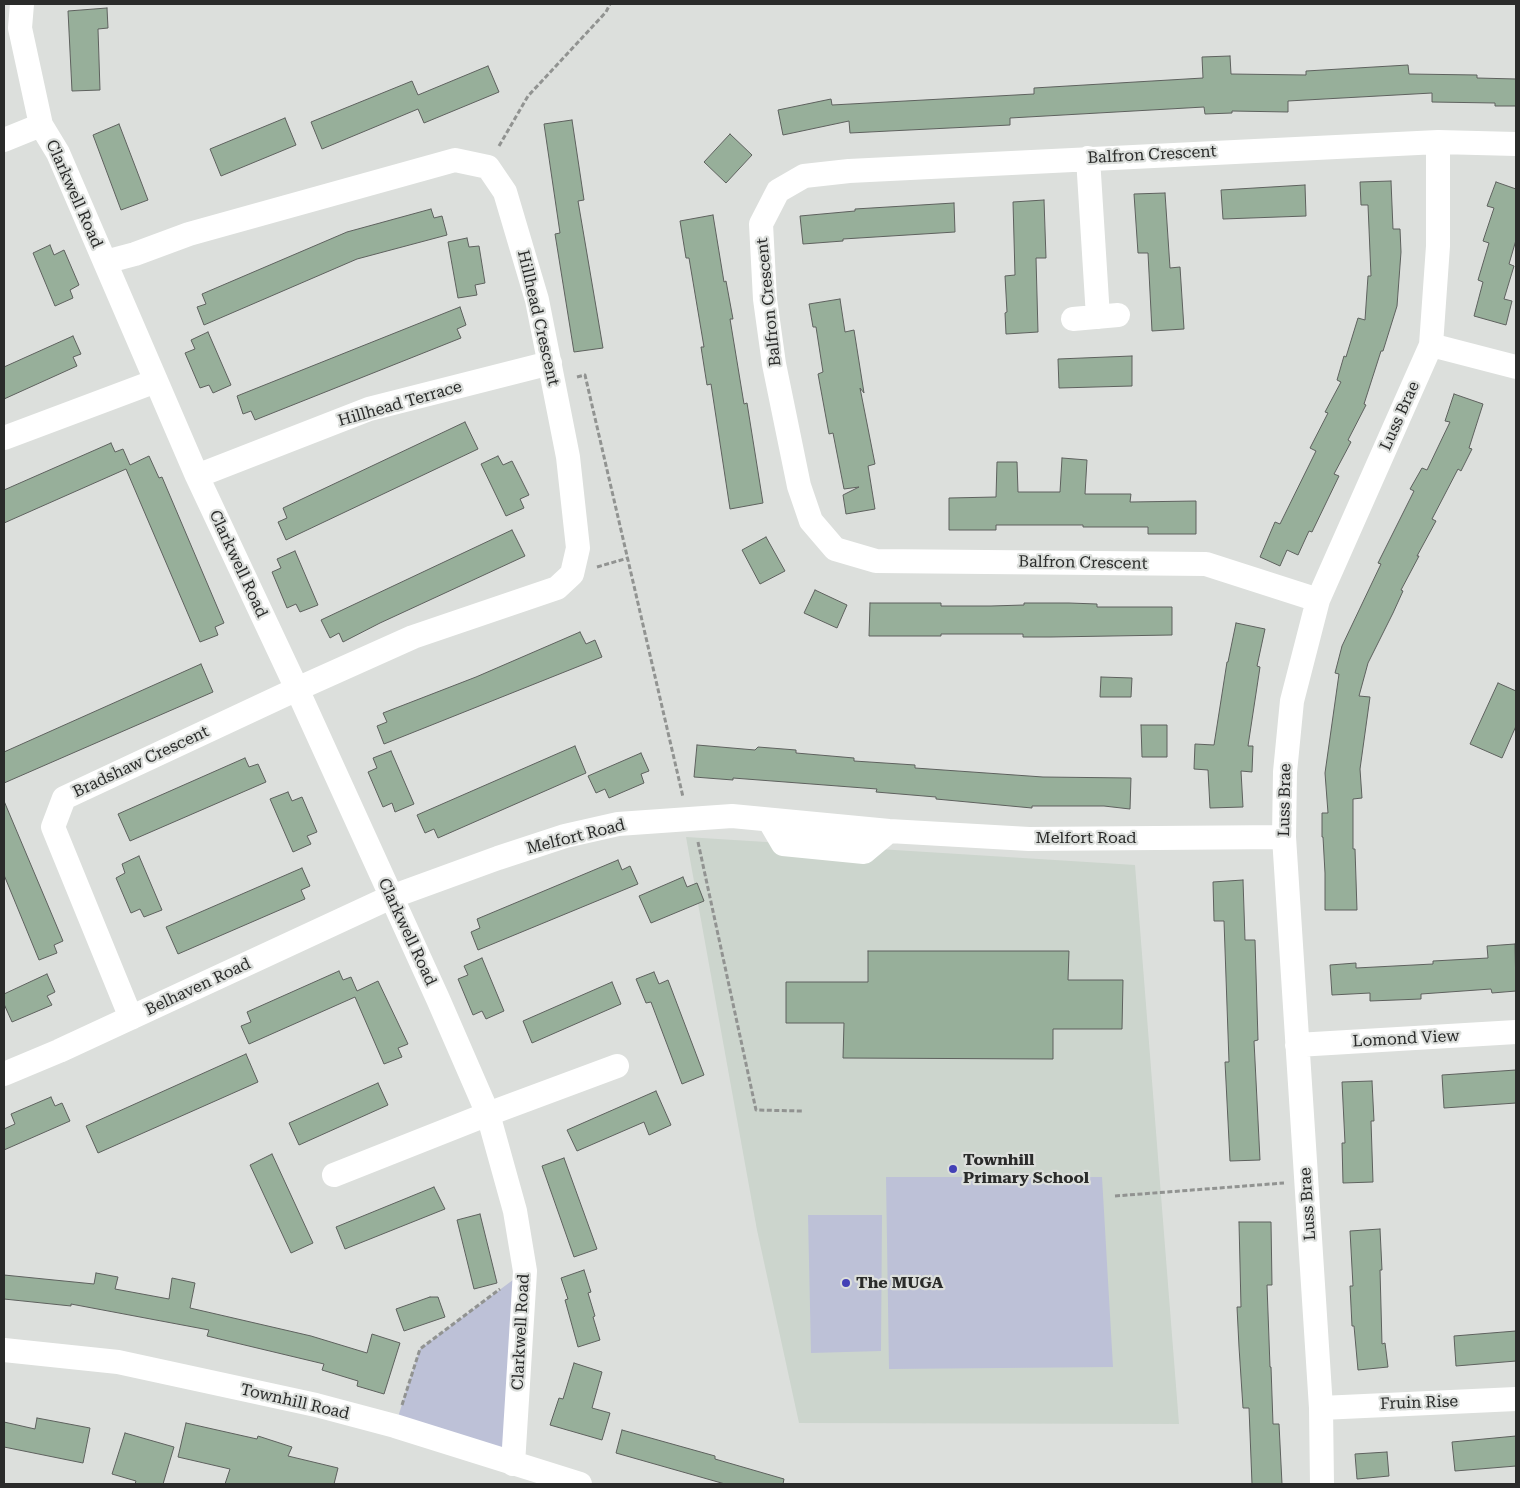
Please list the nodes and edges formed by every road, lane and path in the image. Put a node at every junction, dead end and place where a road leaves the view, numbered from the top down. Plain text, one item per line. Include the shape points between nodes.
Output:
1 (22, 4) edge
2 (610, 4) edge
3 (42, 125) junction
4 (4, 140) edge
5 (1438, 142) junction
6 (1516, 144) edge
7 (1088, 158) junction
8 (488, 167) junction
9 (105, 262) junction
10 (1073, 319) dead end
11 (1431, 346) junction
12 (1516, 367) edge
13 (551, 372) junction
14 (156, 381) junction
15 (4, 438) edge
16 (197, 476) junction
17 (1318, 600) junction
18 (297, 689) junction
19 (691, 819) junction
20 (1284, 837) junction
21 (391, 897) junction
22 (131, 1018) junction
23 (1516, 1032) edge
24 (1297, 1045) junction
25 (617, 1066) dead end
26 (4, 1074) edge
27 (802, 1112) dead end
28 (488, 1114) junction
29 (334, 1175) dead end
30 (1307, 1182) junction
31 (1115, 1196) dead end
32 (525, 1271) junction
33 (4, 1350) edge
34 (1516, 1399) edge
35 (1321, 1408) junction
36 (395, 1426) junction
37 (513, 1464) junction
38 (580, 1484) edge
39 (1322, 1484) edge

1 - 3 street, Clarkwell Road via 20,28
2 - 8 path via 528,96
3 - 4 street
3 - 9 street, Clarkwell Road via 58,153
5 - 6 street, Balfron Crescent
5 - 7 street, Balfron Crescent
5 - 11 street, Luss Brae via 1438,246
7 - 10 street via 1108,316
7 - 17 street, Balfron Crescent via 849,171 804,176 778,190 761,224 765,299 774,364 799,486 811,521 835,549 876,561 1206,564
8 - 9 street via 455,160 237,220
8 - 13 street, Hillhead Crescent via 505,192 537,300
9 - 14 street, Clarkwell Road
11 - 12 street
11 - 17 street, Luss Brae
13 - 16 street, Hillhead Terrace via 369,409
13 - 18 street, Hillhead Crescent via 568,457 578,548 572,574 557,588 413,637
13 - 19 path via 585,375
14 - 15 street
14 - 16 street, Clarkwell Road
16 - 18 street, Clarkwell Road
17 - 20 street, Luss Brae via 1292,701 1285,772
18 - 21 street, Clarkwell Road
18 - 22 street, Bradshaw Crescent via 64,798 53,827
19 - 20 street, Melfort Road via 732,816 889,831 1029,839
19 - 21 street, Melfort Road via 618,824 565,836
19 - 27 path via 756,1110
20 - 24 street, Luss Brae
21 - 22 street, Belhaven Road
21 - 28 street, Clarkwell Road
22 - 26 street, Belhaven Road
23 - 24 street, Lomond View
24 - 30 street, Luss Brae
25 - 28 street
28 - 29 street
28 - 32 street, Clarkwell Road via 515,1211
30 - 31 path
30 - 35 street, Luss Brae
32 - 36 path via 420,1349
32 - 37 street, Clarkwell Road
33 - 36 street, Townhill Road via 118,1362
34 - 35 street, Fruin Rise
35 - 39 street, Luss Brae
36 - 37 street, Townhill Road
37 - 38 street, Townhill Road

